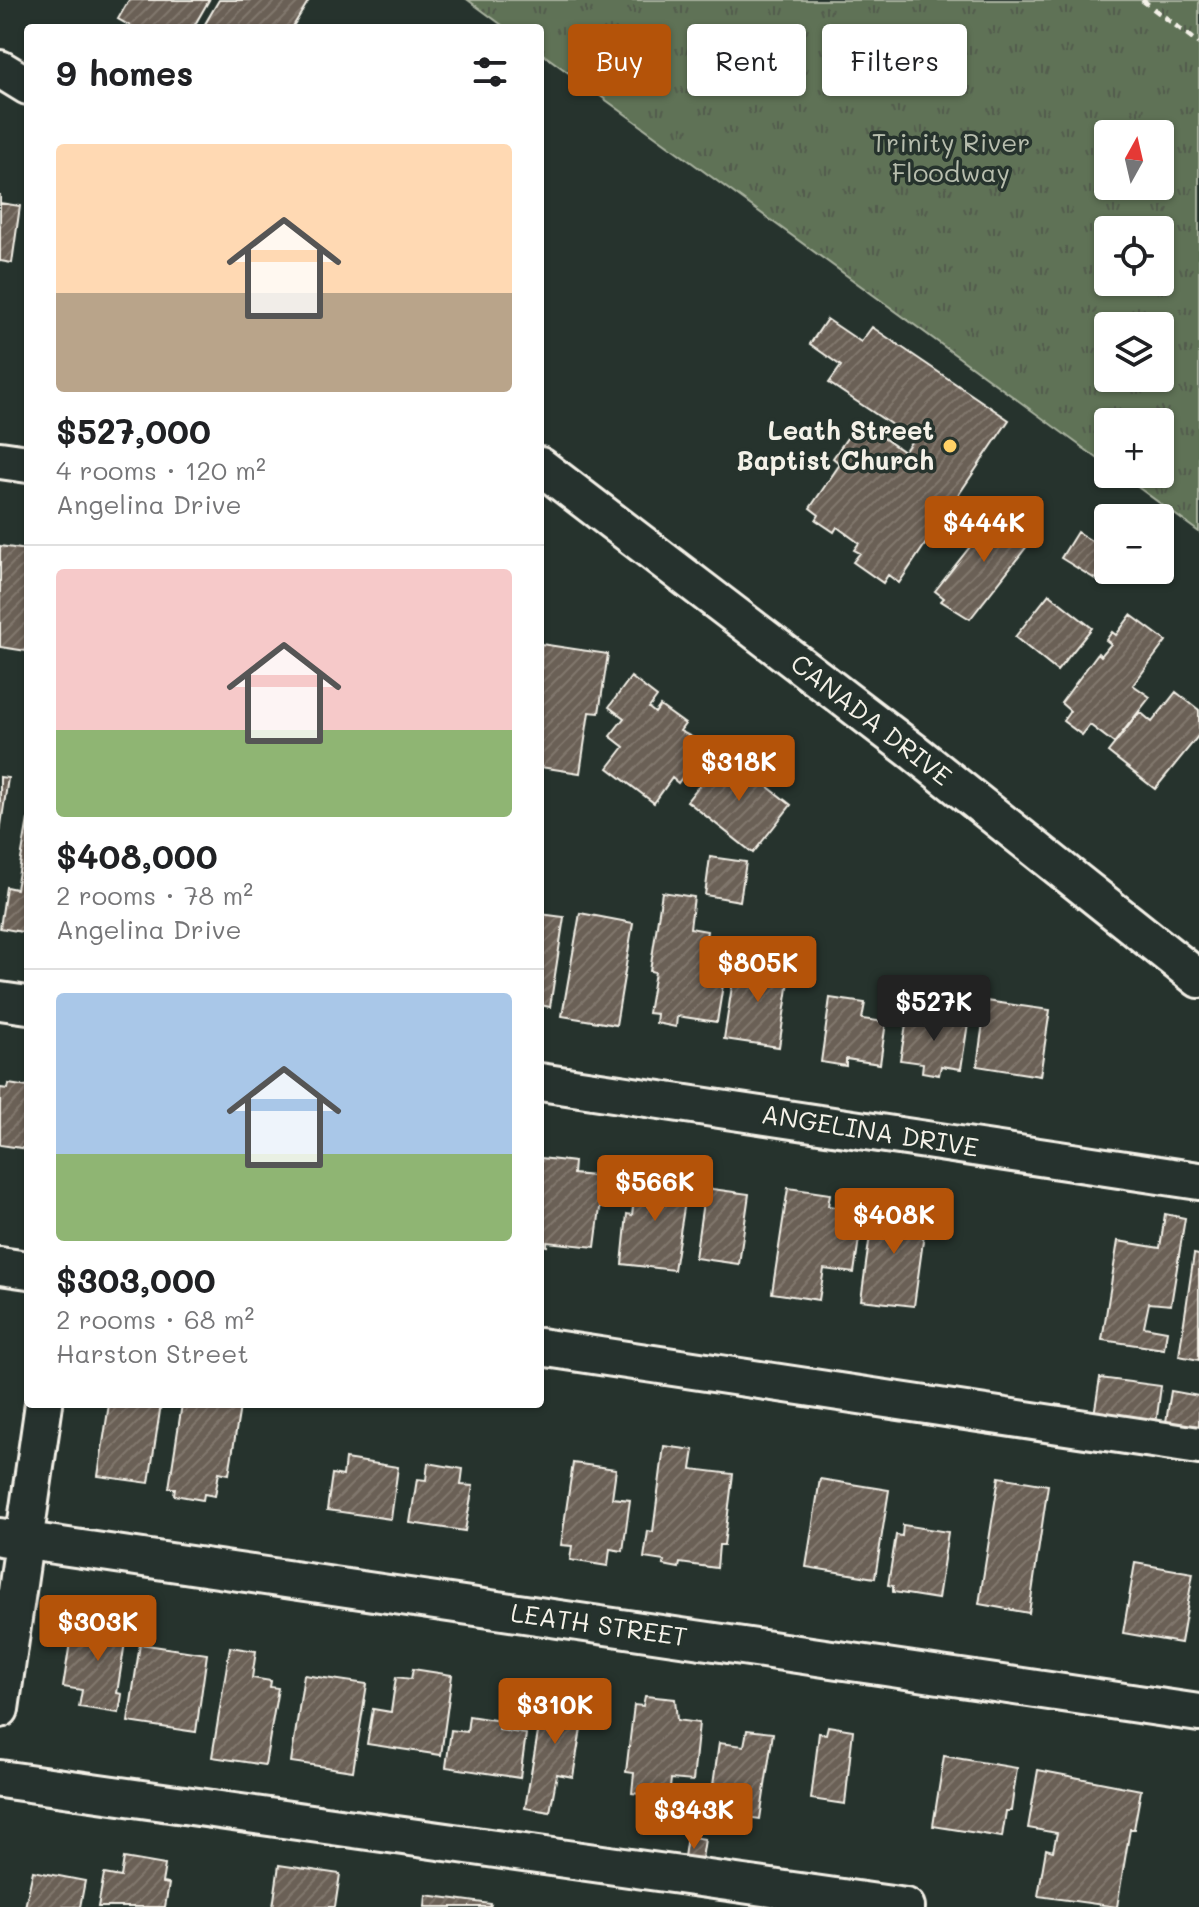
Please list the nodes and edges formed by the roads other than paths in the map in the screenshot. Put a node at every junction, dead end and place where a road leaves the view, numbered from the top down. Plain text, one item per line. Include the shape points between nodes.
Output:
1 (0, 69) edge
2 (24, 84) edge
3 (0, 460) edge
4 (24, 463) edge
5 (545, 477) edge
6 (1199, 979) edge
7 (0, 1001) edge
8 (24, 1004) edge
9 (544, 1083) edge
10 (1199, 1181) edge
11 (0, 1266) edge
12 (24, 1269) edge
13 (544, 1348) edge
14 (43, 1408) edge
15 (1199, 1446) edge
16 (12, 1539) edge
17 (0, 1709) edge
18 (1199, 1713) edge
19 (0, 1779) edge
20 (906, 1907) edge

1 - 2 street
3 - 4 street
5 - 6 street, CANADA DRIVE via 914,752
7 - 8 street
9 - 10 street, ANGELINA DRIVE
11 - 12 street
13 - 15 street
14 - 16 street
16 - 17 street
16 - 18 street, LEATH STREET
19 - 20 street

